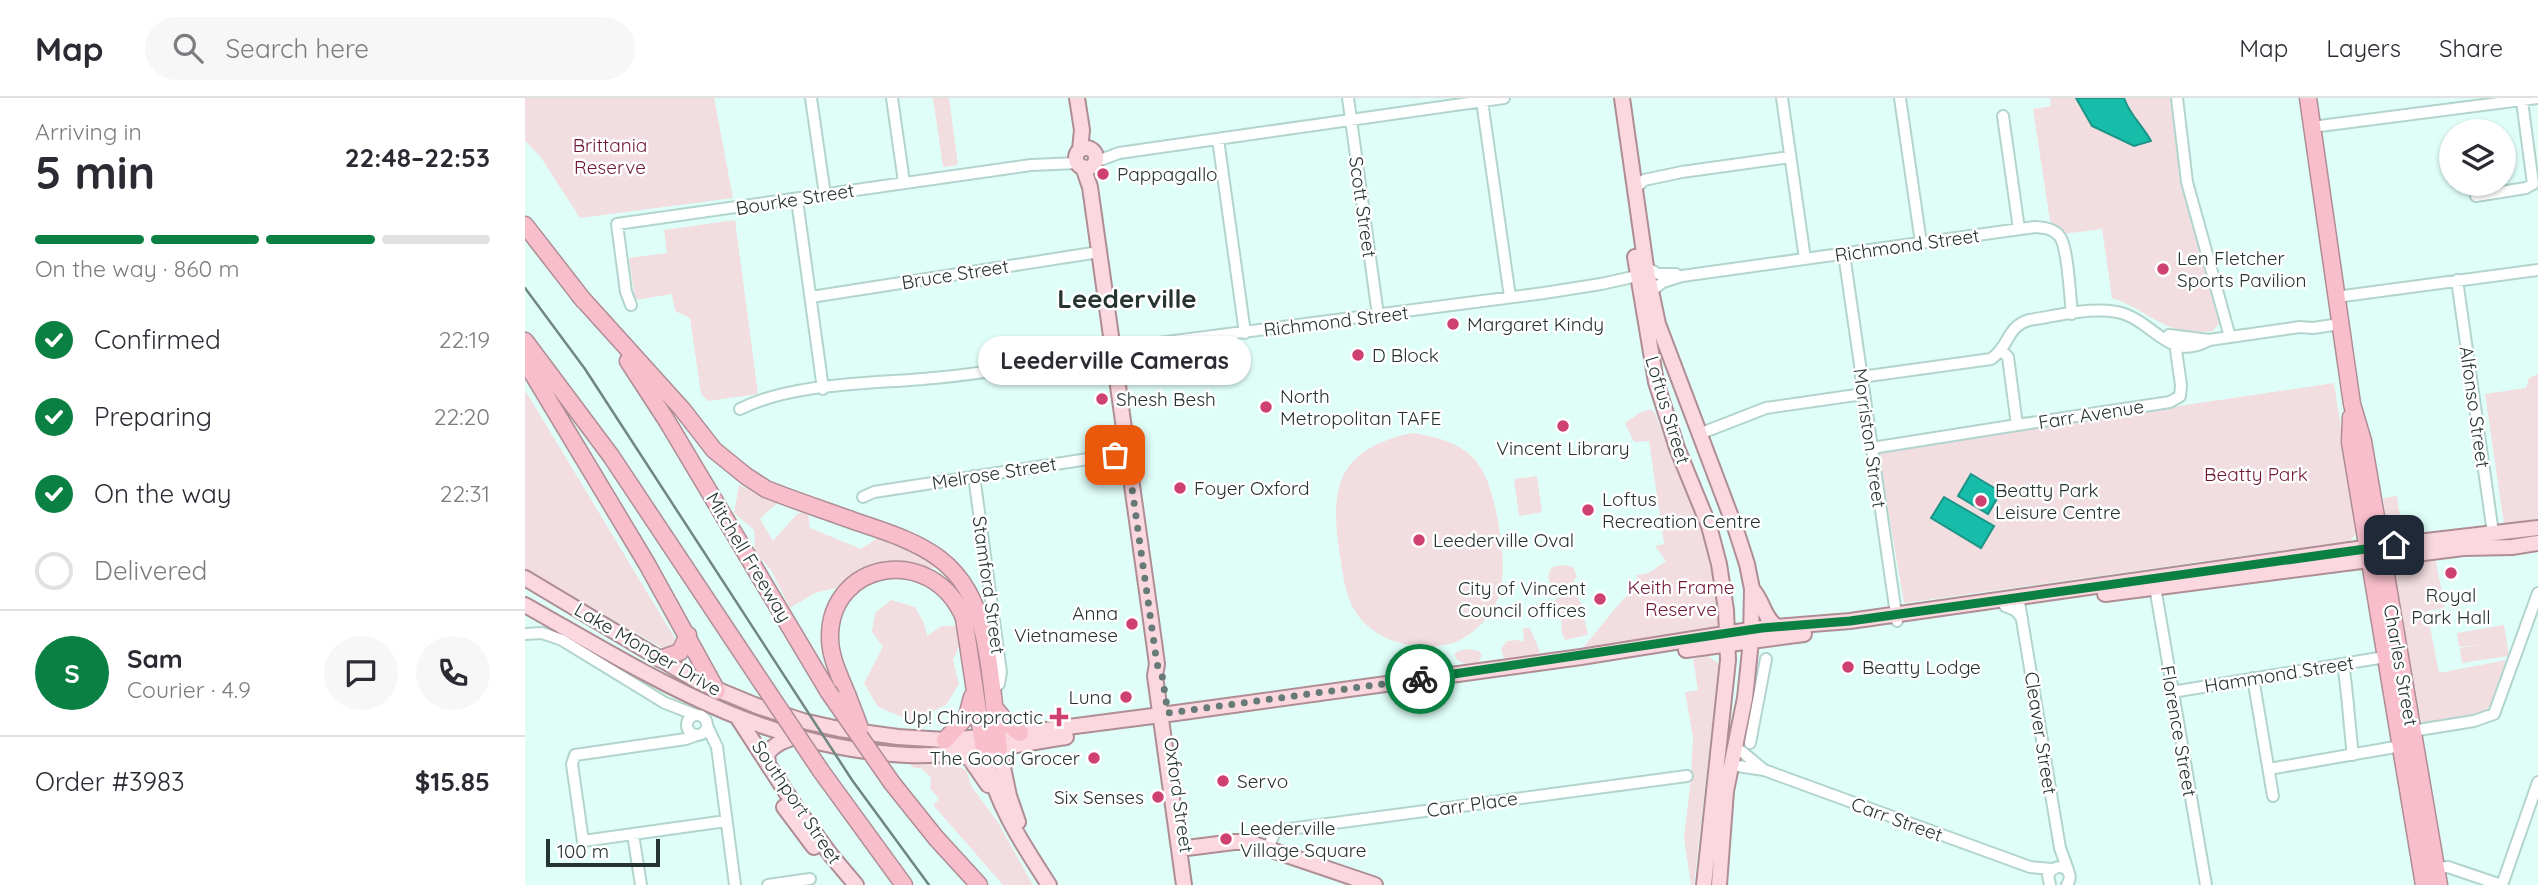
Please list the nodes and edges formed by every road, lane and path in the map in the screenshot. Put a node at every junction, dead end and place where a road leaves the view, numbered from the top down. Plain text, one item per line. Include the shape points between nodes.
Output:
1 (811, 98) edge
2 (892, 98) edge
3 (1077, 98) edge
4 (1348, 98) edge
5 (1504, 98) edge
6 (1613, 98) edge
7 (1622, 98) edge
8 (1782, 98) edge
9 (1900, 98) edge
10 (2177, 98) edge
11 (2308, 98) edge
12 (2538, 99) edge
13 (1482, 101) junction
14 (2522, 101) junction
15 (2462, 103) edge
16 (2003, 116) dead end
17 (1351, 120) junction
18 (2312, 127) junction
19 (1218, 139) junction
20 (1790, 157) junction
21 (1087, 158) junction
22 (904, 182) junction
23 (1635, 189) junction
24 (2516, 190) edge
25 (825, 195) junction
26 (797, 200) junction
27 (525, 225) edge
28 (2019, 229) junction
29 (1921, 243) junction
30 (1099, 252) junction
31 (1844, 254) junction
32 (1805, 259) junction
33 (2538, 270) edge
34 (1644, 272) junction
35 (1682, 276) junction
36 (2457, 280) junction
37 (1601, 284) junction
38 (1646, 292) junction
39 (579, 295) junction
40 (811, 297) junction
41 (1510, 297) junction
42 (2336, 297) junction
43 (631, 305) dead end
44 (2072, 314) junction
45 (1378, 316) junction
46 (2340, 320) junction
47 (1245, 332) junction
48 (2230, 337) junction
49 (525, 341) edge
50 (2175, 341) junction
51 (1112, 349) junction
52 (2003, 351) junction
53 (525, 361) edge
54 (1861, 377) junction
55 (823, 389) junction
56 (1863, 394) junction
57 (740, 410) dead end
58 (2017, 425) junction
59 (1699, 434) junction
60 (1872, 448) junction
61 (1127, 453) junction
62 (974, 476) junction
63 (863, 497) dead end
64 (2493, 533) junction
65 (2534, 538) edge
66 (2375, 553) junction
67 (525, 578) edge
68 (2154, 583) junction
69 (1752, 589) junction
70 (2538, 593) edge
71 (525, 606) edge
72 (2016, 606) junction
73 (1896, 618) junction
74 (1776, 626) junction
75 (525, 634) edge
76 (688, 635) junction
77 (1751, 635) junction
78 (1728, 639) junction
79 (2385, 657) junction
80 (660, 659) junction
81 (1766, 659) dead end
82 (2343, 664) junction
83 (2253, 678) junction
84 (973, 688) junction
85 (995, 691) junction
86 (2172, 692) junction
87 (1751, 700) junction
88 (665, 702) junction
89 (757, 706) junction
90 (731, 712) junction
91 (1168, 718) junction
92 (696, 730) junction
93 (2412, 731) junction
94 (795, 737) junction
95 (1020, 738) junction
96 (945, 740) junction
97 (990, 743) junction
98 (1742, 744) junction
99 (2401, 746) junction
100 (867, 750) junction
101 (958, 753) junction
102 (2354, 755) junction
103 (768, 764) junction
104 (1731, 765) junction
105 (2269, 769) junction
106 (1764, 770) junction
107 (1687, 776) dead end
108 (1005, 780) junction
109 (2538, 782) edge
110 (996, 794) junction
111 (2273, 796) dead end
112 (726, 821) junction
113 (633, 834) junction
114 (1269, 844) junction
115 (1182, 846) junction
116 (2060, 848) junction
117 (1036, 865) junction
118 (2436, 868) junction
119 (2051, 875) edge
120 (2068, 876) edge
121 (810, 879) dead end
122 (2081, 884) edge
123 (641, 885) edge
124 (735, 885) edge
125 (768, 885) edge
126 (845, 885) edge
127 (856, 885) edge
128 (904, 885) edge
129 (979, 885) edge
130 (1049, 885) edge
131 (1184, 885) edge
132 (1191, 885) edge
133 (1375, 885) edge
134 (1704, 885) edge
135 (1719, 885) edge
136 (2206, 885) edge
137 (2424, 885) edge
138 (2439, 885) edge
139 (2501, 885) edge

1 - 25 street
2 - 22 street
3 - 21 main road
4 - 17 street, Scott Street
5 - 13 street, Bourke Street
6 - 34 main road, Loftus Street
7 - 23 main road, Loftus Street
8 - 20 street
9 - 29 street
10 - 48 street via 2187,182
11 - 18 highway, Charles Street
12 - 14 street
13 - 17 street, Bourke Street
13 - 41 street
14 - 15 street
14 - 24 street via 2533,184
15 - 18 street
16 - 28 street
17 - 19 street, Bourke Street
17 - 45 street, Scott Street
18 - 42 highway, Charles Street
19 - 21 street, Bourke Street
19 - 47 street
20 - 23 street via 1682,172 1644,180
20 - 32 street
21 - 22 street, Bourke Street
21 - 30 main road, Oxford Street
22 - 25 street, Bourke Street
23 - 34 main road, Loftus Street
25 - 26 street, Bourke Street
26 - 40 street
26 - 43 street, Bourke Street via 617,224
27 - 39 highway, Mitchell Freeway
28 - 29 street, Richmond Street
28 - 44 street, Richmond Street via 2049,228 2059,235
29 - 31 street, Richmond Street
30 - 40 street, Bruce Street
30 - 51 main road, Oxford Street
31 - 32 street, Richmond Street
31 - 54 street, Morriston Street
32 - 35 street, Richmond Street
33 - 36 street
34 - 35 street, Richmond Street
34 - 37 street, Richmond Street
34 - 38 main road, Loftus Street
35 - 38 street, Richmond Street
36 - 42 street
36 - 64 street, Alfonso Street
37 - 38 street, Richmond Street via 1631,285
37 - 41 street, Richmond Street
38 - 59 main road, Loftus Street
38 - 78 main road, Loftus Street via 1658,391 1714,546
39 - 85 highway via 732,465 766,489 911,541 945,562 977,611
39 - 100 highway, Mitchell Freeway, bridge via 667,421
40 - 55 street
41 - 45 street, Richmond Street
42 - 46 highway, Charles Street
44 - 50 street via 2118,312
44 - 52 street via 2017,323
45 - 47 street, Richmond Street
46 - 48 street
46 - 66 highway, Charles Street via 2352,404 2350,442
47 - 51 street, Richmond Street
48 - 50 street via 2193,346
49 - 128 highway, bridge via 564,390 821,771
50 - 58 street, Farr Avenue via 2181,385 2180,396 2170,402
51 - 55 street, Richmond Street via 934,378
51 - 61 main road, Oxford Street
52 - 54 street via 1991,359
52 - 58 street, Farr Avenue
53 - 76 highway
54 - 56 street, Morriston Street
55 - 57 street, Richmond Street via 763,398
56 - 59 street via 1766,408
56 - 60 street, Morriston Street
58 - 60 street
59 - 69 main road, Loftus Street via 1743,550
60 - 73 street, Morriston Street
61 - 62 street, Melrose Street
61 - 91 main road, Oxford Street via 1155,676
62 - 63 street, Melrose Street
62 - 85 street, Stamford Street
64 - 65 main road
64 - 66 main road
65 - 66 main road via 2512,547
66 - 68 main road
66 - 79 highway, Charles Street
66 - 93 highway, Charles Street
67 - 80 main road, Lake Monger Drive
68 - 72 main road
68 - 86 street, Florence Street
69 - 74 main road
69 - 77 main road, Loftus Street
70 - 93 street via 2494,714
71 - 90 main road, Lake Monger Drive via 648,676
72 - 73 main road
72 - 116 street, Cleaver Street
73 - 74 main road
73 - 77 main road
74 - 77 main road
75 - 88 street via 542,633 562,640
76 - 80 highway via 680,652
76 - 90 highway
77 - 78 main road
77 - 87 main road, Loftus Street
78 - 91 main road
78 - 91 main road via 1652,654
78 - 134 main road, Loftus Street
79 - 82 street, Hammond Street
79 - 99 highway, Charles Street
80 - 90 main road, Lake Monger Drive via 702,683
81 - 87 street, Loftus Street
82 - 83 street, Hammond Street
82 - 102 street
83 - 86 street, Hammond Street
83 - 105 street
84 - 96 highway via 970,710
84 - 97 highway
84 - 100 highway, bridge via 964,618 943,586 922,573 897,569 852,586 835,611 830,643
85 - 95 highway via 1008,724
85 - 97 highway
86 - 136 street, Florence Street
87 - 98 main road, Loftus Street
88 - 92 street
88 - 92 street via 696,715 690,718
89 - 90 main road, Lake Monger Drive
89 - 90 main road
89 - 96 main road, Lake Monger Drive via 839,729
90 - 94 main road, Lake Monger Drive
90 - 103 main road, Southport Street
90 - 126 main road, Southport Street via 787,810
91 - 95 main road
91 - 115 main road, Oxford Street
92 - 112 street via 717,747
92 - 113 street via 669,741 575,755 572,764 583,841
93 - 118 highway, Charles Street
94 - 101 main road, Lake Monger Drive via 907,755
94 - 103 main road via 774,745 767,754
95 - 97 main road
95 - 108 main road
96 - 97 main road, Lake Monger Drive
97 - 101 main road, Lake Monger Drive
97 - 108 main road
97 - 110 main road
98 - 104 main road, Loftus Street
98 - 106 street, Carr Street
99 - 102 street
99 - 137 highway, Charles Street
100 - 129 highway, Mitchell Freeway, bridge
101 - 110 main road via 970,759
102 - 105 street
103 - 127 main road, Southport Street
104 - 106 street, Carr Street
104 - 135 main road, Loftus Street
105 - 111 street
106 - 119 street, Carr Street via 2030,867 2035,873
107 - 114 street, Carr Place via 1282,830 1275,832
108 - 117 main road
109 - 139 street
110 - 117 main road
112 - 113 street
112 - 124 street
113 - 123 street
114 - 115 main road via 1234,836
114 - 133 main road
115 - 131 main road, Oxford Street
115 - 132 main road, Oxford Street
116 - 119 street
116 - 120 street, Cleaver Street
117 - 130 main road
118 - 138 highway, Charles Street
118 - 139 street via 2448,867
119 - 120 street via 2061,866
120 - 122 street
121 - 125 street

